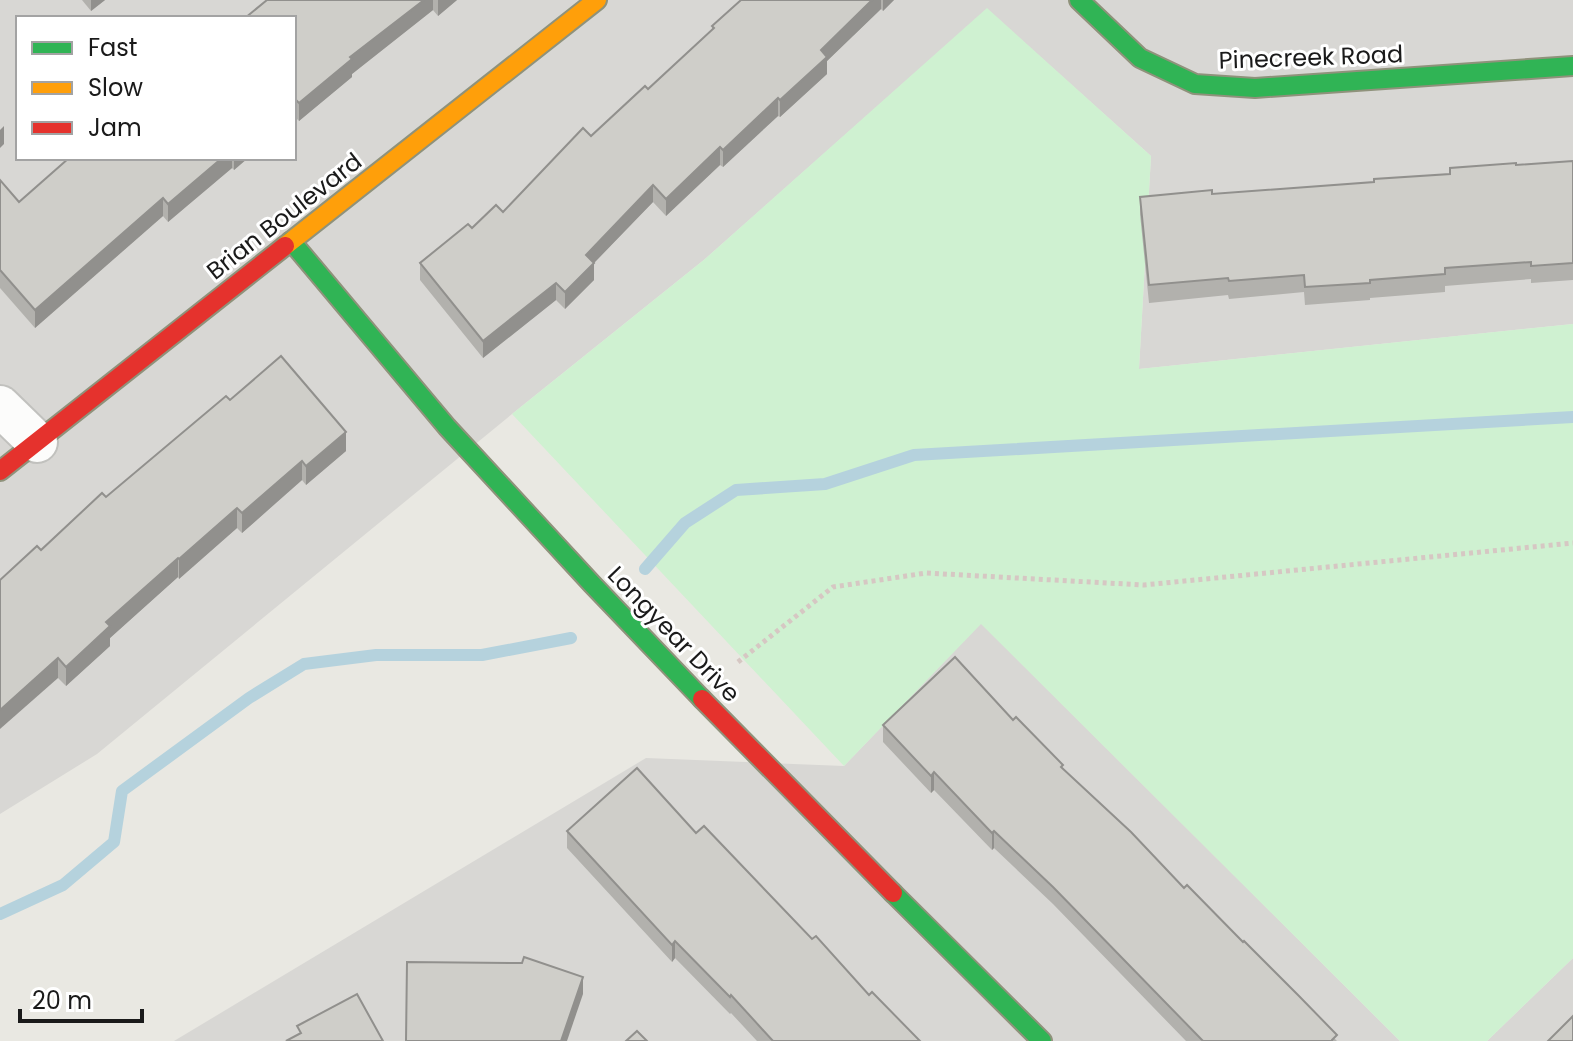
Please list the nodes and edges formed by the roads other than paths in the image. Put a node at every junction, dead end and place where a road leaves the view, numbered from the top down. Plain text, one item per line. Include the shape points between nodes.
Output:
1 (597, 0) edge
2 (1079, 0) edge
3 (1573, 66) edge
4 (291, 241) junction
5 (0, 406) edge
6 (37, 442) junction
7 (0, 471) edge
8 (1042, 1041) edge

1 - 4 street, Brian Boulevard
2 - 3 street, Pinecreek Road via 1140,58 1195,84 1255,88
4 - 6 street, Brian Boulevard
4 - 8 street, Longyear Drive via 520,507 789,789
5 - 6 street
6 - 7 street, Brian Boulevard

